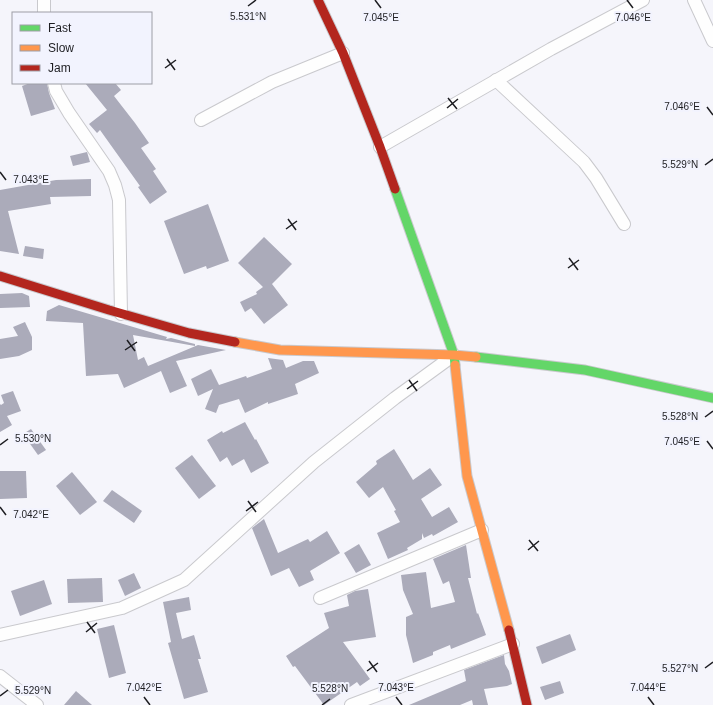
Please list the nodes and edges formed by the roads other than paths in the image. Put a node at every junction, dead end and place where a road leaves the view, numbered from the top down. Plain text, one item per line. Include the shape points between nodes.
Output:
1 (44, 0) edge
2 (318, 0) edge
3 (643, 0) edge
4 (694, 0) edge
5 (44, 12) edge
6 (713, 40) edge
7 (343, 53) junction
8 (496, 80) junction
9 (54, 84) edge
10 (201, 120) dead end
11 (380, 146) junction
12 (624, 224) dead end
13 (0, 276) edge
14 (121, 314) junction
15 (454, 355) junction
16 (713, 398) edge
17 (482, 530) junction
18 (320, 598) dead end
19 (0, 635) edge
20 (513, 644) junction
21 (0, 676) edge
22 (37, 705) edge
23 (351, 705) edge
24 (527, 705) edge

1 - 5 street
2 - 7 street
3 - 8 street
4 - 6 street
7 - 10 street via 272,82
7 - 11 street
8 - 11 street
8 - 12 street via 584,162
9 - 14 street via 69,113 115,185 119,200
11 - 15 street
13 - 14 street
14 - 15 street via 189,333 280,350
15 - 16 street via 586,370
15 - 17 street via 467,476
15 - 19 street via 314,462 184,580 122,608
17 - 18 street
17 - 20 street
20 - 23 street
20 - 24 street
21 - 22 street

